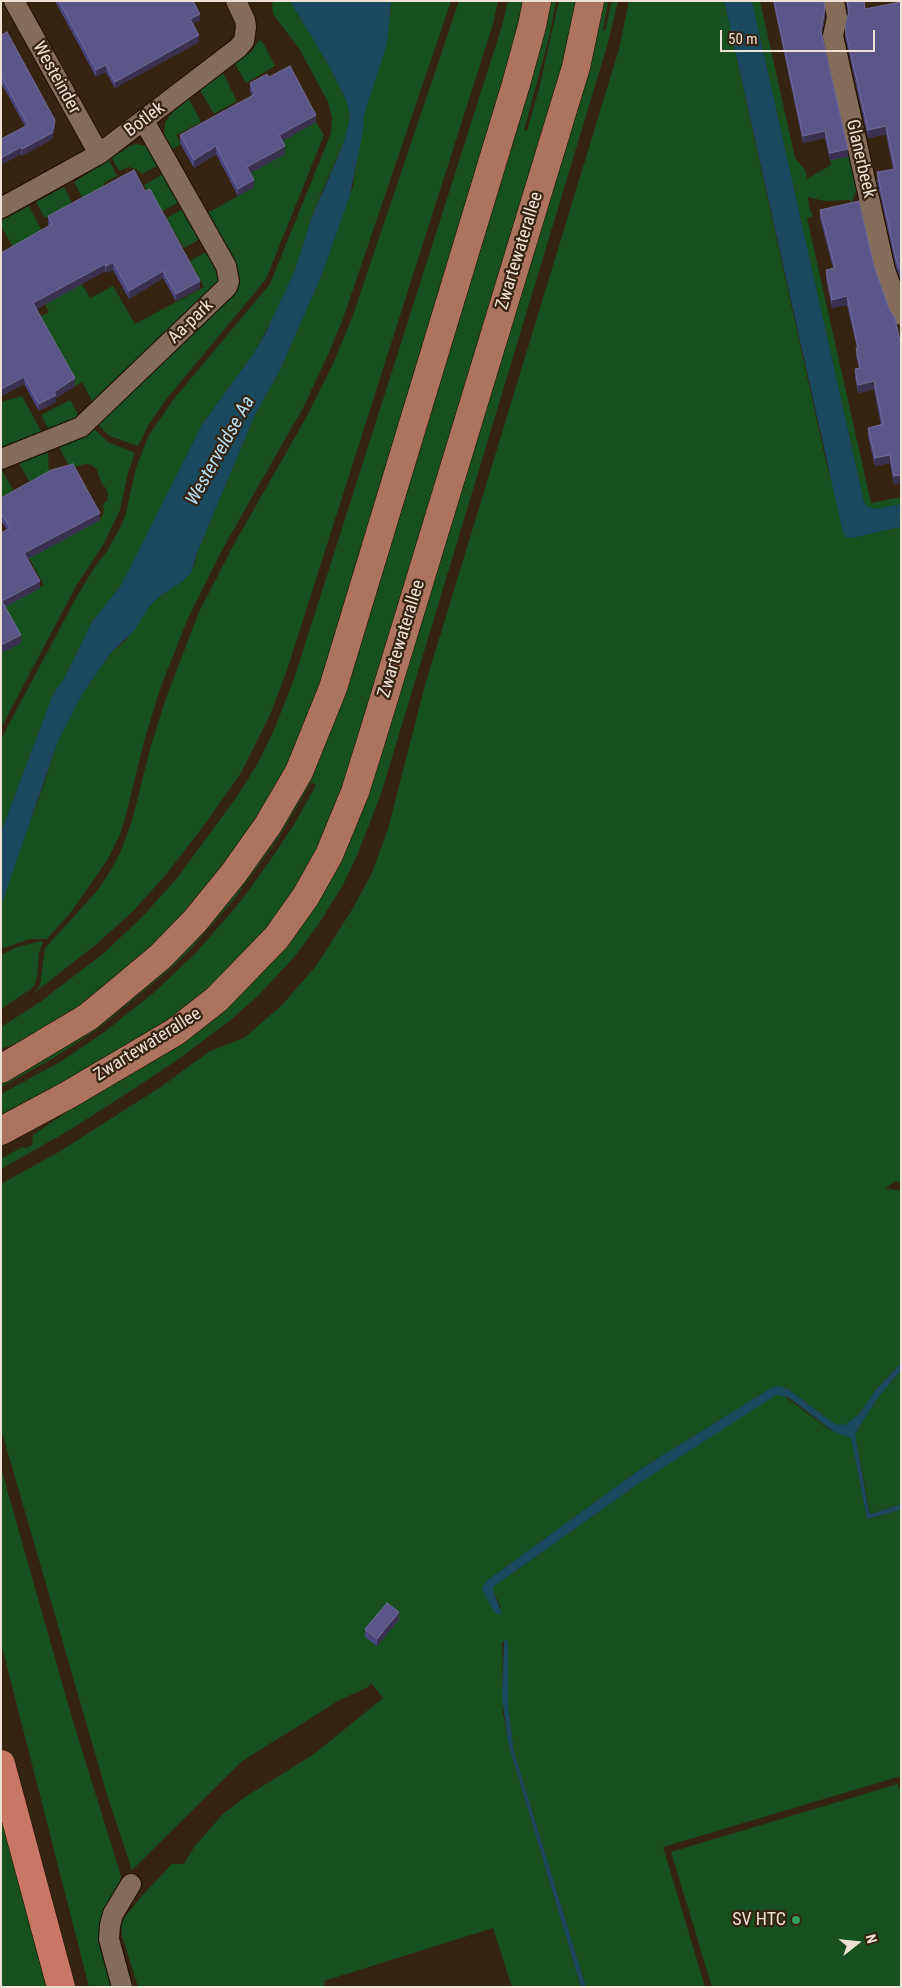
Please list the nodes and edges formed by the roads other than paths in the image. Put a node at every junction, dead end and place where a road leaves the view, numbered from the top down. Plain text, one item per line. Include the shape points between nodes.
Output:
1 (14, 1) edge
2 (236, 1) edge
3 (537, 1) edge
4 (590, 1) edge
5 (834, 1) edge
6 (144, 120) junction
7 (98, 154) junction
8 (1, 208) edge
9 (901, 315) edge
10 (1, 458) edge
11 (1, 1069) edge
12 (1, 1131) edge
13 (1, 1764) edge
14 (131, 1884) dead end
15 (61, 1987) edge
16 (122, 1987) edge

1 - 7 street, Westeinder
2 - 6 street, Botlek via 245,20 244,41
3 - 11 main road via 516,84 333,688 299,772 268,825 234,873 160,957 88,1017
4 - 12 main road, Zwartewaterallee via 576,67 372,741 329,855 306,896 277,937 217,999 175,1032
5 - 9 street, Glanerbeek via 837,17 832,36 885,270
6 - 7 street, Botlek
6 - 10 street, Aa-park via 226,266 227,286 81,427
7 - 8 street, Botlek
13 - 15 highway
14 - 16 street via 110,1925 109,1939

